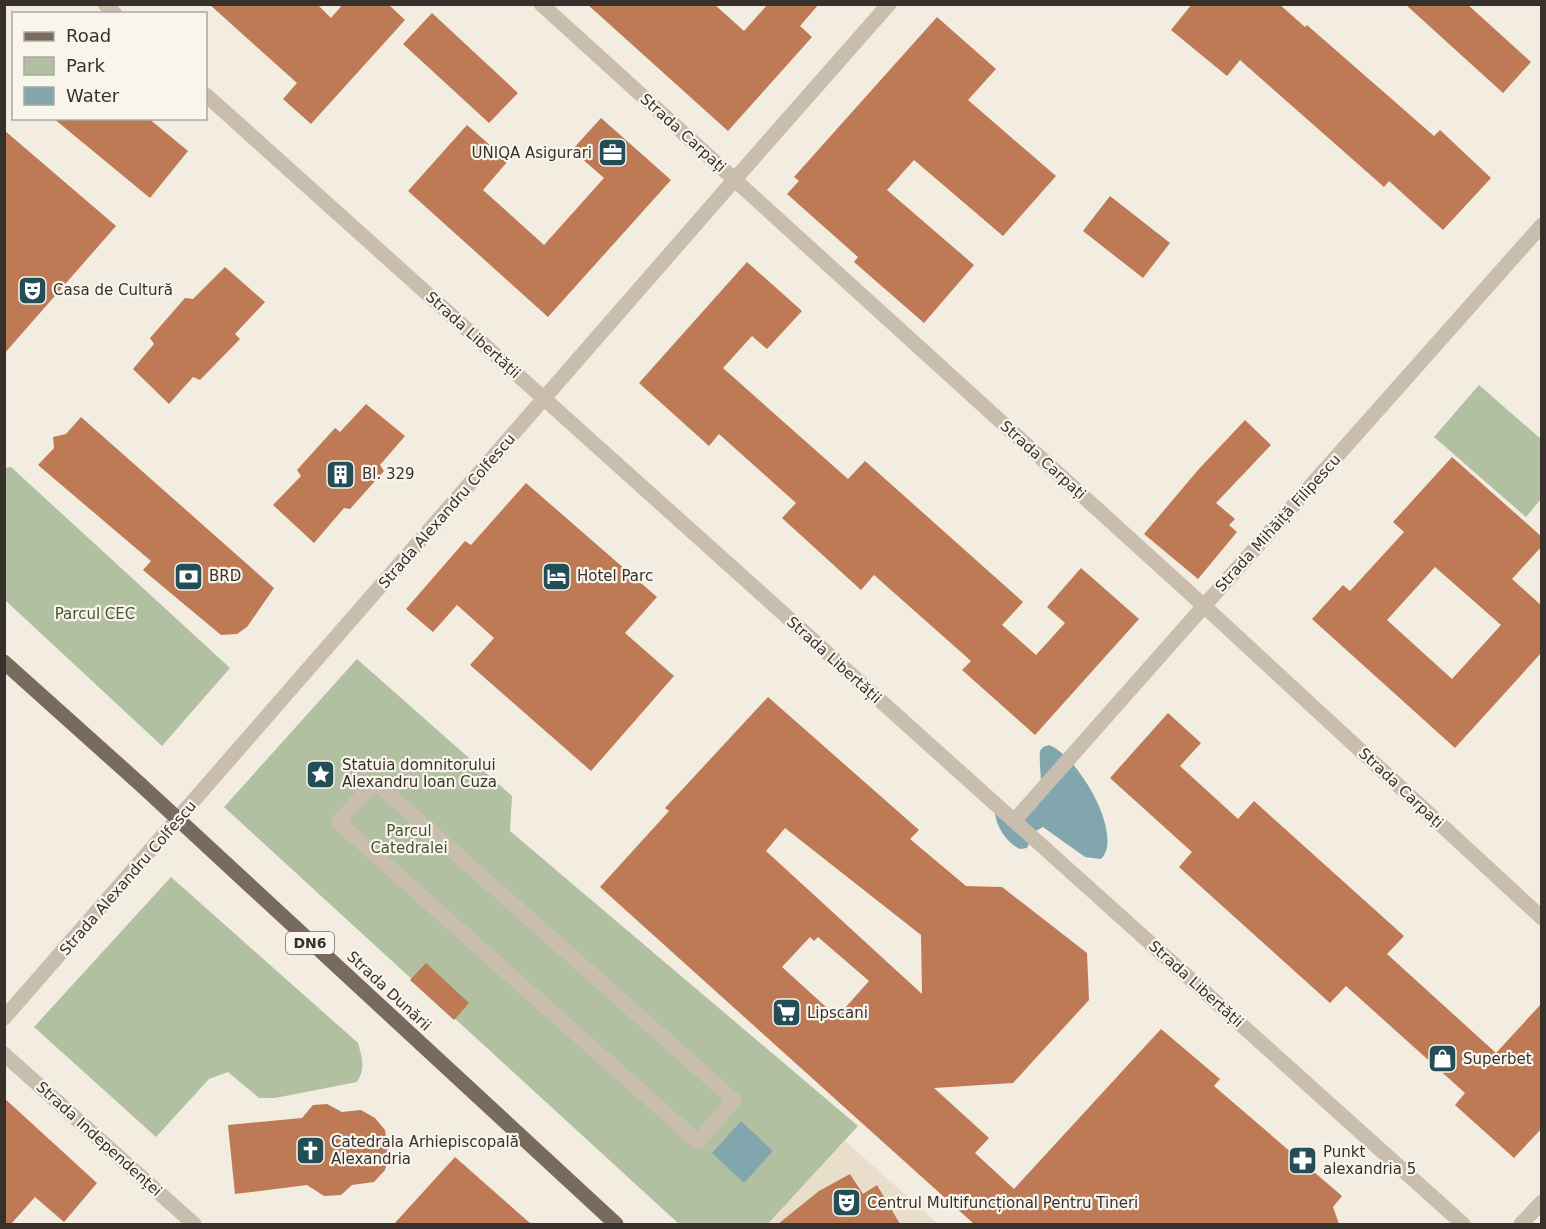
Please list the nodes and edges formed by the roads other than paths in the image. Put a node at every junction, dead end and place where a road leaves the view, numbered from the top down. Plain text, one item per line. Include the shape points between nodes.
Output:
1 (541, 4) edge
2 (890, 4) edge
3 (207, 96) edge
4 (734, 180) junction
5 (1542, 225) edge
6 (544, 399) junction
7 (1204, 606) junction
8 (4, 662) edge
9 (375, 782) joint
10 (178, 821) junction
11 (1014, 821) junction
12 (1542, 918) edge
13 (4, 1018) edge
14 (4, 1054) edge
15 (1542, 1202) edge
16 (194, 1224) edge
17 (616, 1224) edge
18 (1463, 1224) edge
19 (1521, 1224) edge

1 - 4 street, Strada Carpați
2 - 4 street, Strada Alexandru Colfescu
3 - 6 street, Strada Libertății
4 - 6 street, Strada Alexandru Colfescu
4 - 7 street, Strada Carpați
5 - 7 street, Strada Mihăiță Filipescu
6 - 10 street, Strada Alexandru Colfescu
6 - 11 street, Strada Libertății
7 - 11 street, Strada Mihăiță Filipescu
7 - 12 street, Strada Carpați
8 - 10 main road, Strada Dunării / DN6
9 - 9 street via 338,822 698,1142 734,1100
10 - 13 street, Strada Alexandru Colfescu
10 - 17 main road, Strada Dunării / DN6
11 - 18 street, Strada Libertății
14 - 16 street, Strada Independenței
15 - 19 street

